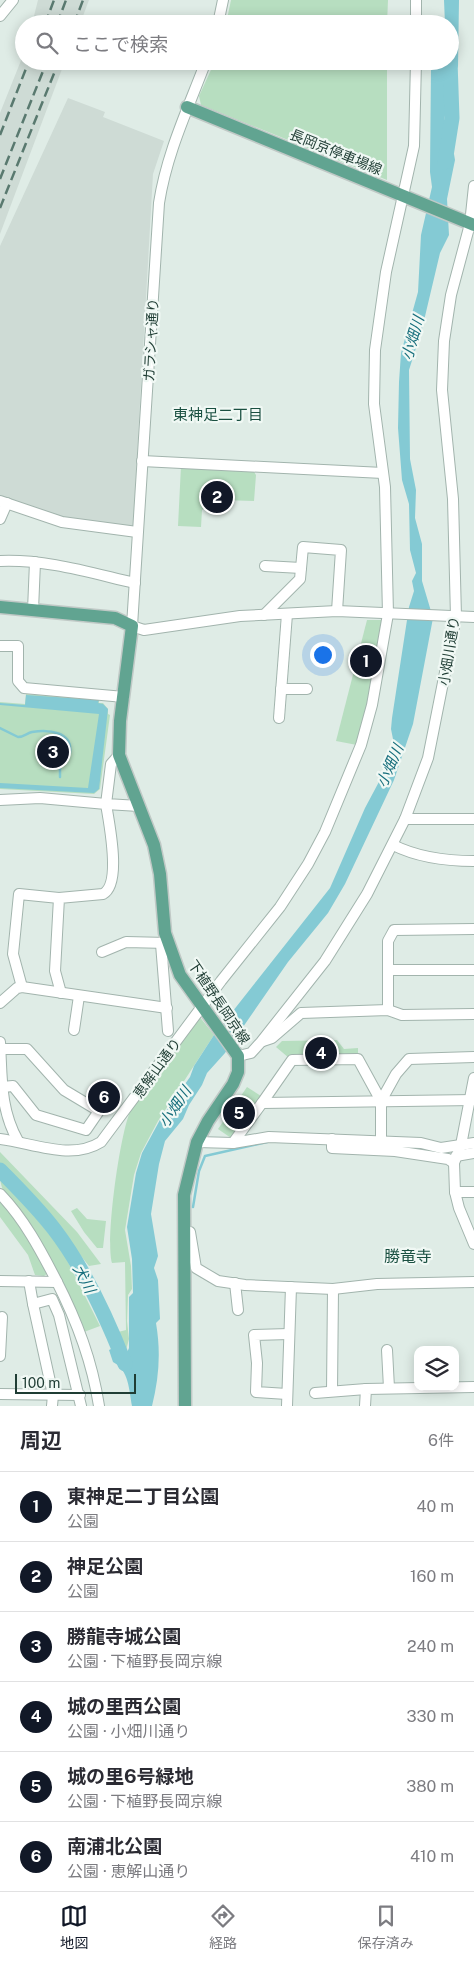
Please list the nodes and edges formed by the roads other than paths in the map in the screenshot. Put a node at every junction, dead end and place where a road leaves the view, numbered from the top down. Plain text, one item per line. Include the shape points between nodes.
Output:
1 (13, 0) edge
2 (223, 0) edge
3 (416, 0) edge
4 (220, 15) edge
5 (416, 15) edge
6 (0, 16) edge
7 (202, 70) edge
8 (416, 70) edge
9 (186, 107) junction
10 (474, 186) edge
11 (405, 197) junction
12 (470, 223) edge
13 (142, 461) junction
14 (383, 473) junction
15 (4, 502) edge
16 (0, 519) edge
17 (137, 532) junction
18 (0, 561) edge
19 (35, 562) junction
20 (265, 566) dead end
21 (301, 568) junction
22 (135, 583) junction
23 (0, 607) edge
24 (33, 610) junction
25 (337, 611) junction
26 (264, 614) junction
27 (286, 614) junction
28 (390, 614) junction
29 (451, 617) junction
30 (474, 618) edge
31 (132, 626) junction
32 (0, 646) edge
33 (281, 689) junction
34 (307, 690) dead end
35 (124, 697) junction
36 (279, 718) dead end
37 (120, 755) junction
38 (0, 800) edge
39 (106, 804) junction
40 (139, 806) junction
41 (405, 819) junction
42 (474, 819) edge
43 (393, 845) junction
44 (474, 861) edge
45 (59, 898) junction
46 (474, 929) edge
47 (164, 943) junction
48 (102, 952) dead end
49 (388, 970) junction
50 (474, 970) edge
51 (22, 987) junction
52 (61, 993) junction
53 (79, 996) junction
54 (0, 1003) edge
55 (166, 1008) junction
56 (205, 1008) junction
57 (388, 1010) junction
58 (474, 1014) edge
59 (74, 1030) dead end
60 (168, 1031) dead end
61 (0, 1042) edge
62 (261, 1042) junction
63 (0, 1049) edge
64 (238, 1056) junction
65 (474, 1057) edge
66 (0, 1074) edge
67 (474, 1078) edge
68 (2, 1086) junction
69 (472, 1100) edge
70 (381, 1101) junction
71 (262, 1103) junction
72 (0, 1139) edge
73 (332, 1139) junction
74 (18, 1141) junction
75 (381, 1141) junction
76 (197, 1142) junction
77 (233, 1143) junction
78 (474, 1143) edge
79 (461, 1145) junction
80 (474, 1154) edge
81 (455, 1160) junction
82 (456, 1192) junction
83 (474, 1192) edge
84 (0, 1194) edge
85 (182, 1222) junction
86 (474, 1244) edge
87 (0, 1281) edge
88 (29, 1281) junction
89 (57, 1282) junction
90 (474, 1282) edge
91 (235, 1283) junction
92 (291, 1287) junction
93 (333, 1289) junction
94 (33, 1304) junction
95 (238, 1310) dead end
96 (2, 1317) dead end
97 (289, 1334) junction
98 (387, 1350) dead end
99 (0, 1356) edge
100 (474, 1387) edge
101 (389, 1388) junction
102 (366, 1389) junction
103 (332, 1391) junction
104 (315, 1393) dead end
105 (0, 1394) edge
106 (19, 1394) junction
107 (287, 1394) junction
108 (80, 1395) junction
109 (53, 1401) edge
110 (18, 1406) edge
111 (81, 1406) edge
112 (99, 1406) edge
113 (185, 1406) edge
114 (287, 1406) edge
115 (366, 1406) edge

1 - 6 street
2 - 4 street
3 - 5 street
7 - 9 street, ガラシャ通り
8 - 11 street, 恵解山通り via 414,146
9 - 11 main road, 長岡京停車場線
9 - 13 street, ガラシャ通り via 163,174 159,202
10 - 12 street, 小畑川通り
11 - 12 main road, 長岡京停車場線
11 - 14 street, 恵解山通り via 386,272 375,350 374,404
12 - 29 street, 小畑川通り via 451,295 442,368 453,498
13 - 14 street
13 - 17 street, ガラシャ通り
14 - 28 street, 恵解山通り
15 - 16 street
15 - 17 street via 62,522
17 - 22 street, ガラシャ通り
18 - 19 street
19 - 22 street via 79,568
19 - 24 street
20 - 21 street
21 - 25 street via 303,547 342,550
21 - 26 street via 300,579
22 - 31 street, ガラシャ通り
23 - 24 main road
24 - 31 main road via 115,618
25 - 27 street
25 - 28 street
26 - 27 street
26 - 31 street via 144,630
27 - 33 street
28 - 29 street
28 - 56 street, 恵解山通り via 361,745 325,832 280,907
29 - 30 street
29 - 41 street, 小畑川通り via 428,758
31 - 35 main road, 下植野長岡京線
32 - 35 street via 18,646 18,681 24,688
33 - 34 street
33 - 36 street
35 - 37 main road, 下植野長岡京線
37 - 39 street via 111,764
37 - 40 main road, 下植野長岡京線
38 - 39 street via 40,798
39 - 40 street
39 - 45 street via 113,858 111,887 103,894
40 - 47 main road, 下植野長岡京線 via 157,856
41 - 42 street
41 - 43 street, 小畑川通り
43 - 44 street via 409,853
43 - 62 street, 小畑川通り via 344,932
45 - 51 street via 19,894 13,954
45 - 52 street via 55,971
46 - 49 street via 394,930 388,940
47 - 48 street via 126,942
47 - 55 street
47 - 56 main road, 下植野長岡京線 via 180,975
49 - 50 street
49 - 57 street
51 - 52 street
51 - 54 street
52 - 53 street
53 - 55 street
53 - 59 street
55 - 60 street
56 - 64 main road, 下植野長岡京線
56 - 74 street, 恵解山通り via 101,1142 90,1149 75,1151
57 - 58 street via 402,1015
57 - 62 street via 300,1013 272,1038
61 - 63 street
62 - 64 street, 小畑川通り via 251,1053
63 - 66 street
63 - 68 street via 27,1049 64,1090 99,1110 86,1130 36,1115 13,1086
64 - 76 main road, 下植野長岡京線 via 238,1072 233,1084
65 - 70 street via 409,1058
66 - 68 street
67 - 69 street
68 - 74 street via 5,1119
69 - 70 street
69 - 79 street
70 - 71 street
70 - 71 street via 358,1060 292,1060
70 - 75 street
71 - 77 street
72 - 74 street, 恵解山通り
73 - 75 street
73 - 77 street via 269,1137
73 - 81 street via 332,1148 395,1150
75 - 79 street via 421,1143 441,1148
76 - 77 street
76 - 85 main road, 下植野長岡京線 via 184,1195
78 - 79 street
79 - 81 street
80 - 81 street
81 - 82 street
82 - 83 street
82 - 86 street
84 - 89 street via 36,1242
85 - 91 street via 189,1227 196,1268 218,1281
85 - 113 main road, 下植野長岡京線
87 - 88 street
88 - 89 street
88 - 94 street
89 - 112 street via 85,1344
90 - 93 street via 377,1284
91 - 92 street
91 - 95 street
92 - 93 street
92 - 97 street
93 - 103 street
94 - 108 street via 52,1299
94 - 109 street
96 - 99 street
97 - 107 street
97 - 107 street via 254,1335 256,1392
98 - 101 street
100 - 101 street
101 - 102 street
102 - 103 street
102 - 115 street
103 - 104 street
105 - 106 street
106 - 109 street
106 - 110 street
107 - 114 street
108 - 109 street
108 - 111 street

